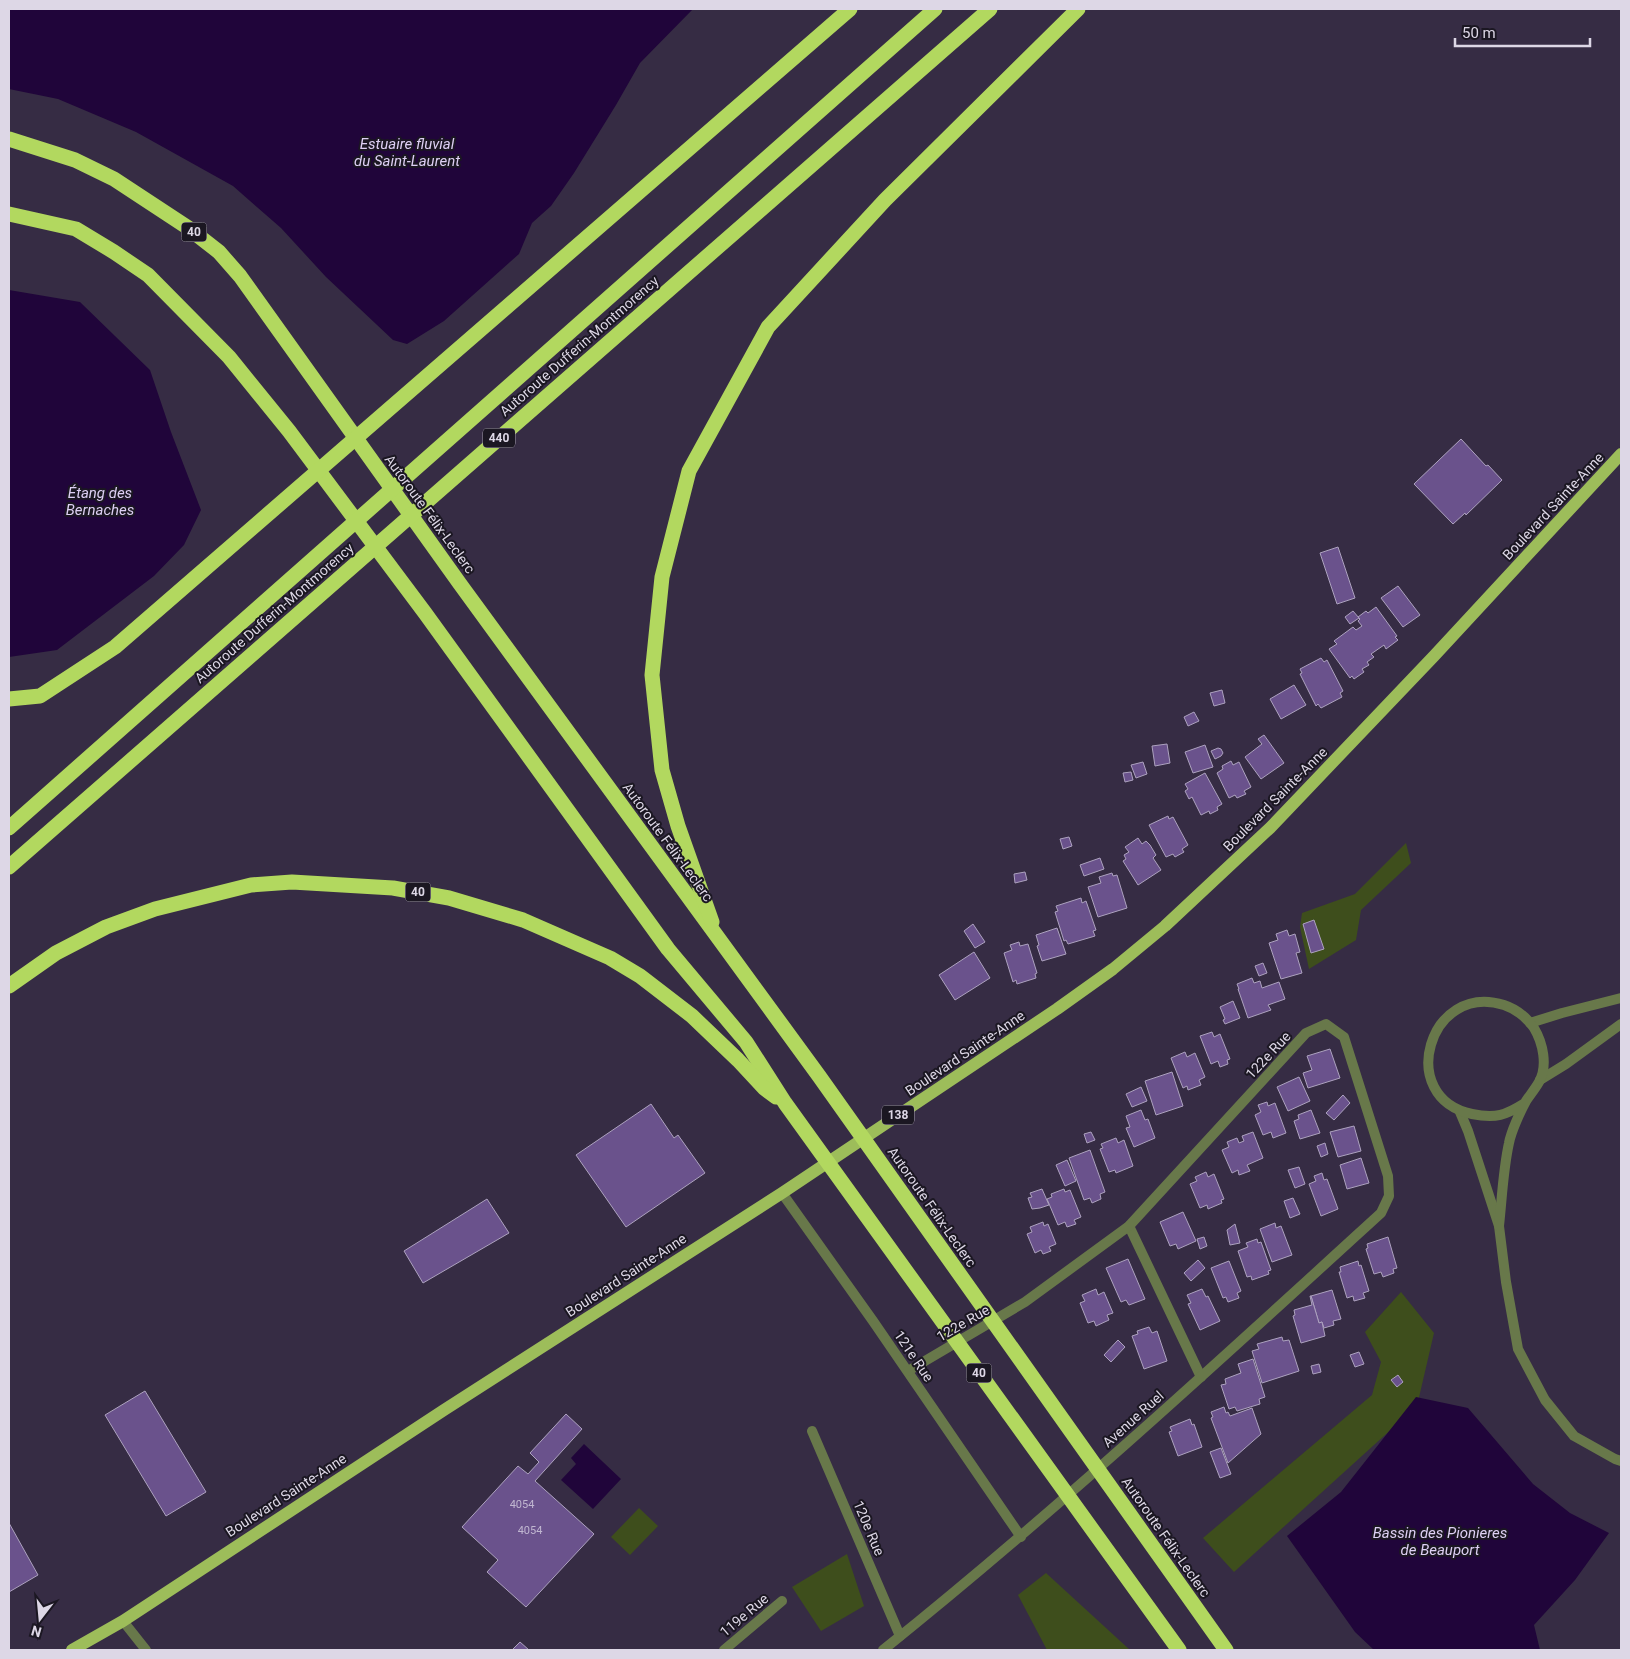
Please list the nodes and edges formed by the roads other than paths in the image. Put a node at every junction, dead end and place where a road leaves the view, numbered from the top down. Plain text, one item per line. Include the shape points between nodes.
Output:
1 (850, 9) edge
2 (935, 9) edge
3 (990, 9) edge
4 (1078, 9) edge
5 (9, 139) edge
6 (9, 214) edge
7 (1621, 454) edge
8 (9, 698) edge
9 (9, 828) edge
10 (9, 867) edge
11 (717, 938) junction
12 (9, 986) edge
13 (1621, 998) edge
14 (1530, 1023) junction
15 (1621, 1024) edge
16 (1540, 1080) junction
17 (1525, 1102) junction
18 (785, 1103) junction
19 (1460, 1112) junction
20 (782, 1192) junction
21 (1389, 1196) joint
22 (1129, 1226) junction
23 (1499, 1226) junction
24 (908, 1371) junction
25 (1201, 1377) junction
26 (812, 1431) dead end
27 (1621, 1461) edge
28 (1020, 1537) junction
29 (782, 1601) dead end
30 (123, 1621) junction
31 (900, 1636) junction
32 (1176, 1646) edge
33 (72, 1650) edge
34 (146, 1650) edge
35 (724, 1650) edge
36 (883, 1650) edge
37 (1226, 1650) edge

1 - 8 highway via 115,647 40,696
2 - 9 highway, Autoroute Dufferin-Montmorency / 440
3 - 10 highway, Autoroute Dufferin-Montmorency / 440
4 - 11 highway via 885,200 768,327 689,471 662,577 652,675 662,770
5 - 11 highway, Autoroute Félix-Leclerc / 40 via 75,160 114,180 187,226 240,276
6 - 18 highway via 76,230 114,252 148,275 229,357 289,431 425,613 668,949 746,1042
7 - 20 main road, Boulevard Sainte-Anne / 138 via 1270,828 1165,926 1057,1009
11 - 37 highway, Autoroute Félix-Leclerc / 40 via 819,1076
12 - 18 highway, 40 via 56,953 106,927 154,909 251,885 292,882 393,888 449,898 523,920 610,958 640,976 692,1016 764,1088
13 - 14 street
14 - 16 street via 1543,1050 1544,1066
14 - 19 street via 1505,1005 1474,1003 1447,1017 1437,1029 1430,1043 1430,1074 1436,1090
15 - 16 street
16 - 17 street
17 - 19 street via 1508,1113 1489,1118
17 - 23 street via 1509,1142
18 - 32 highway, 40
19 - 23 street
20 - 24 street, 121e Rue
20 - 30 main road, Boulevard Sainte-Anne / 138
21 - 22 street, 122e Rue via 1388,1176 1344,1037 1326,1024 1306,1034
21 - 25 street, Avenue Ruel via 1381,1213
22 - 24 street, 122e Rue via 1026,1302
22 - 25 street
23 - 27 street via 1518,1349 1545,1400 1574,1436
24 - 28 street, 121e Rue
25 - 28 street, Avenue Ruel
26 - 31 street, 120e Rue
28 - 31 street, Avenue Ruel
29 - 35 street, 119e Rue
30 - 33 main road, Boulevard Sainte-Anne / 138
30 - 34 street
31 - 36 street, Avenue Ruel

